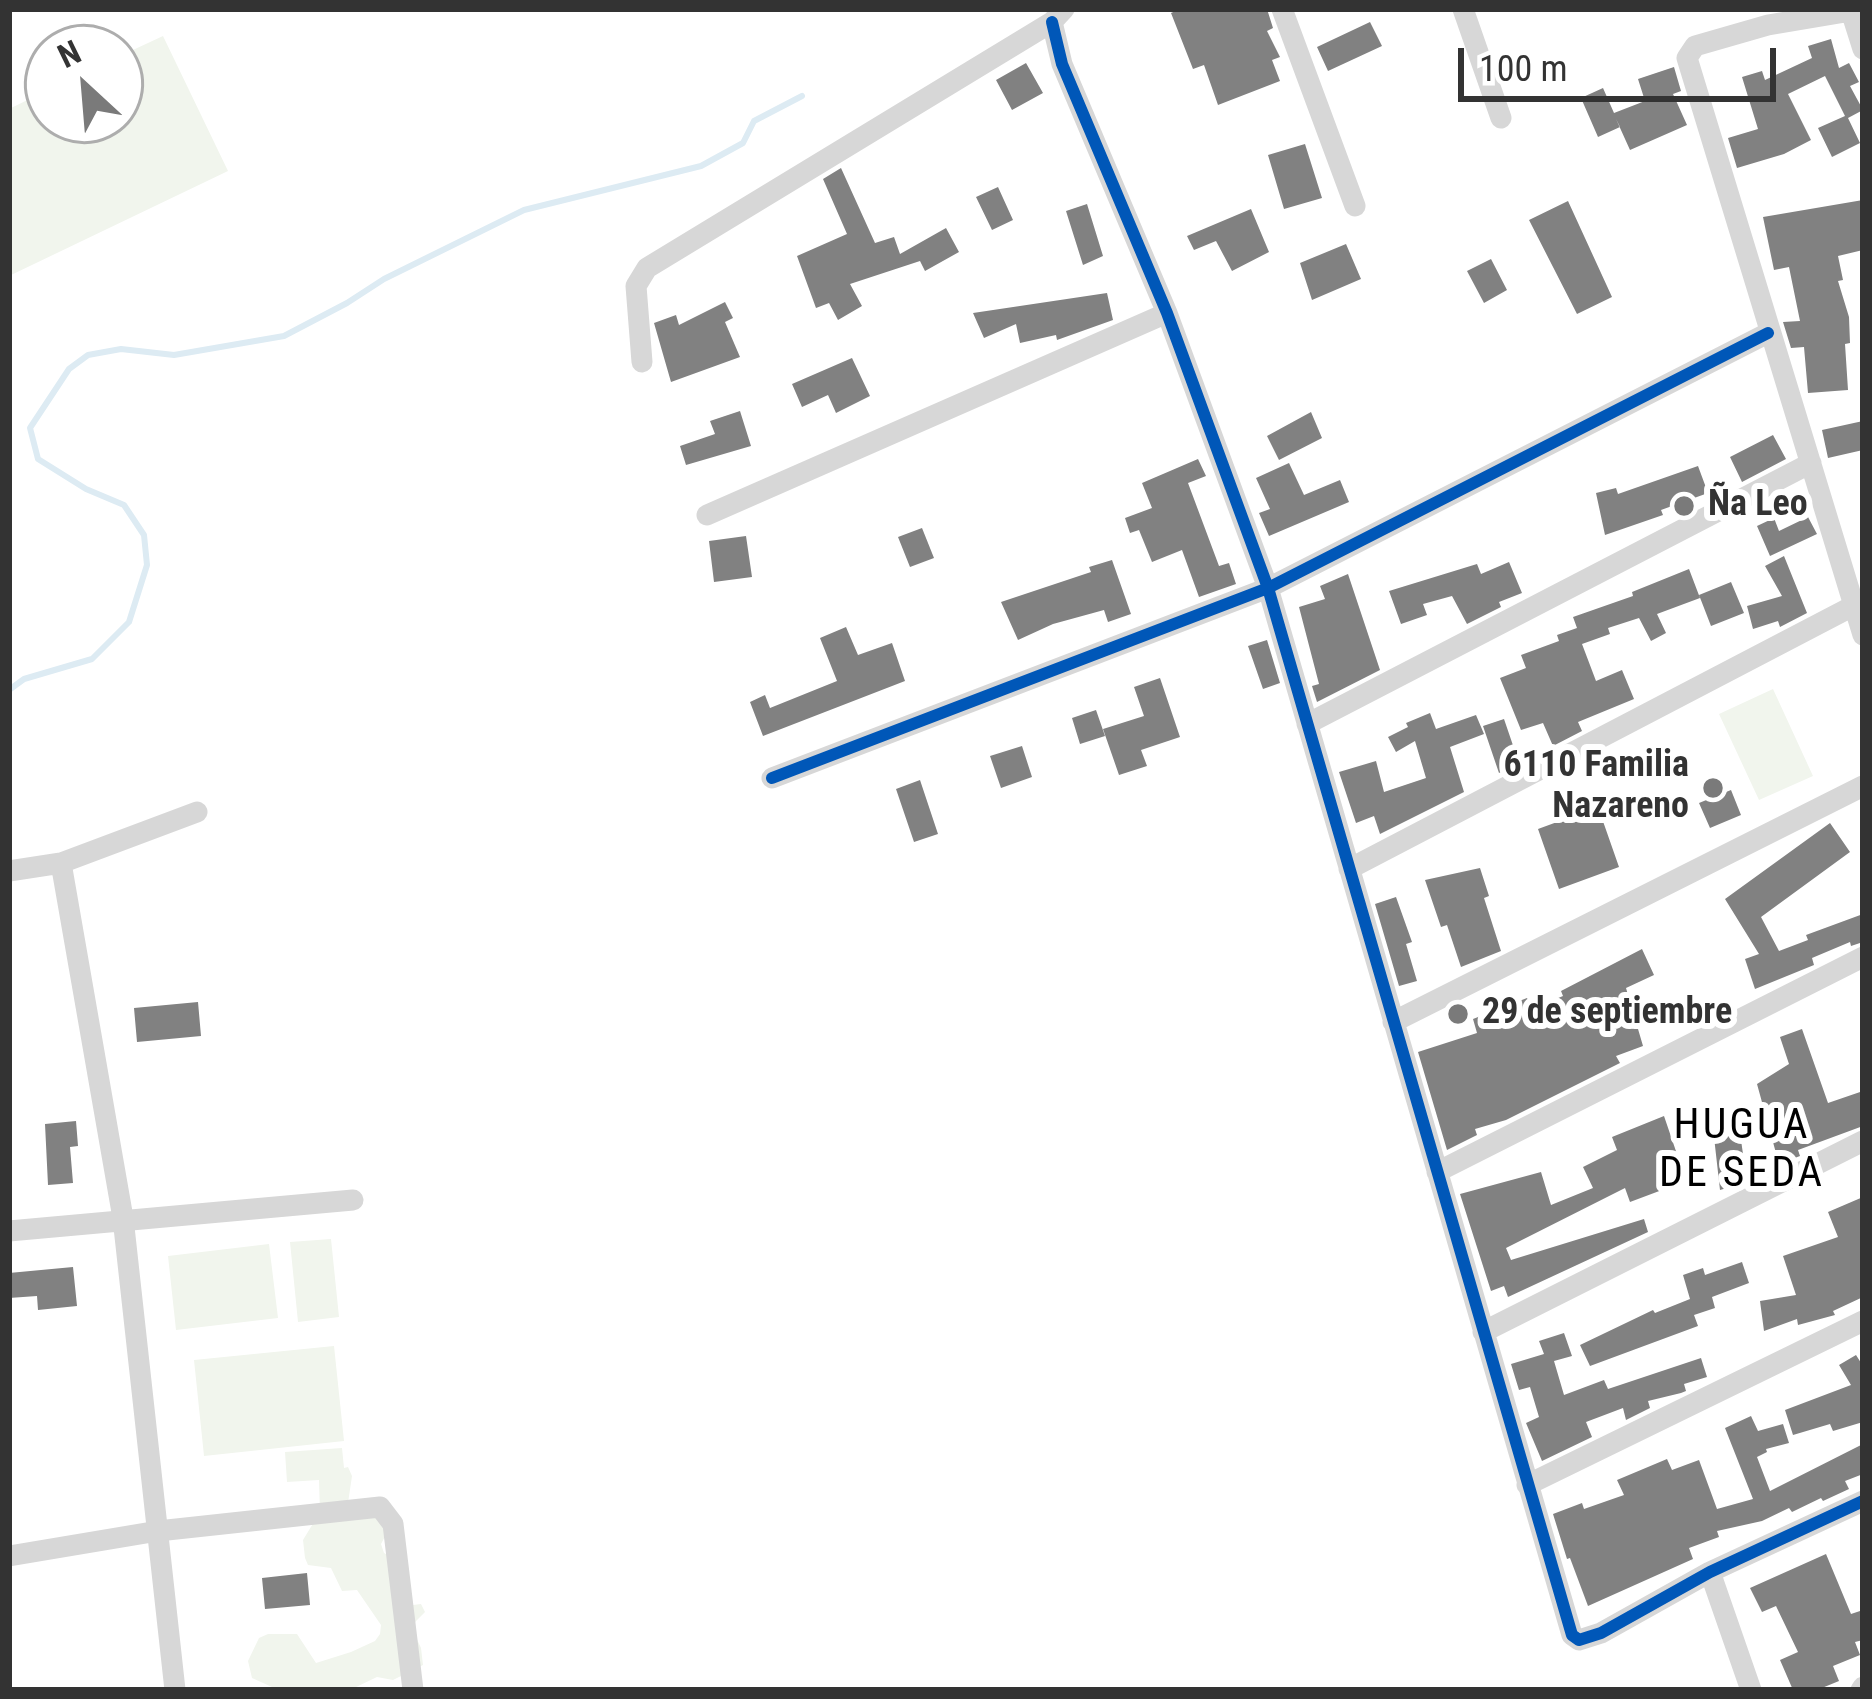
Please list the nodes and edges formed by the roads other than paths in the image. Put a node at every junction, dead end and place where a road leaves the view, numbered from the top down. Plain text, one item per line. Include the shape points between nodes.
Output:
1 (1282, 9) edge
2 (1463, 9) edge
3 (1857, 10) edge
4 (1058, 15) edge
5 (1772, 17) edge
6 (1863, 49) edge
7 (1501, 118) dead end
8 (1355, 206) dead end
9 (1167, 313) junction
10 (1768, 332) junction
11 (643, 362) dead end
12 (1811, 463) junction
13 (707, 515) dead end
14 (1268, 588) junction
15 (1860, 623) edge
16 (1307, 724) junction
17 (772, 778) dead end
18 (1863, 786) edge
19 (197, 812) dead end
20 (61, 863) junction
21 (1348, 868) junction
22 (9, 871) edge
23 (1863, 957) edge
24 (1393, 1022) junction
25 (1863, 1141) edge
26 (1437, 1172) junction
27 (353, 1200) dead end
28 (123, 1218) junction
29 (9, 1232) edge
30 (1863, 1322) edge
31 (1483, 1332) junction
32 (1527, 1485) junction
33 (1863, 1501) edge
34 (158, 1531) junction
35 (9, 1556) edge
36 (1710, 1572) junction
37 (175, 1690) edge
38 (413, 1690) edge
39 (1751, 1690) edge

1 - 8 street
2 - 7 street
3 - 5 street
3 - 6 street
4 - 9 street via 1062,64
4 - 11 street via 647,268 636,286
5 - 10 street via 1695,46 1687,66
9 - 13 street
9 - 14 street
10 - 12 street
10 - 14 street
12 - 15 street
12 - 16 street
14 - 16 street
14 - 17 street
15 - 21 street
16 - 21 street
18 - 24 street
19 - 20 street
20 - 22 street
20 - 28 street
21 - 24 street
23 - 26 street
24 - 26 street
25 - 31 street
26 - 31 street
27 - 28 street
28 - 29 street
28 - 34 street
30 - 32 street
31 - 32 street
32 - 36 street via 1568,1627 1579,1640
33 - 36 street
34 - 35 street
34 - 37 street
34 - 38 street via 380,1507 393,1524
36 - 39 street

